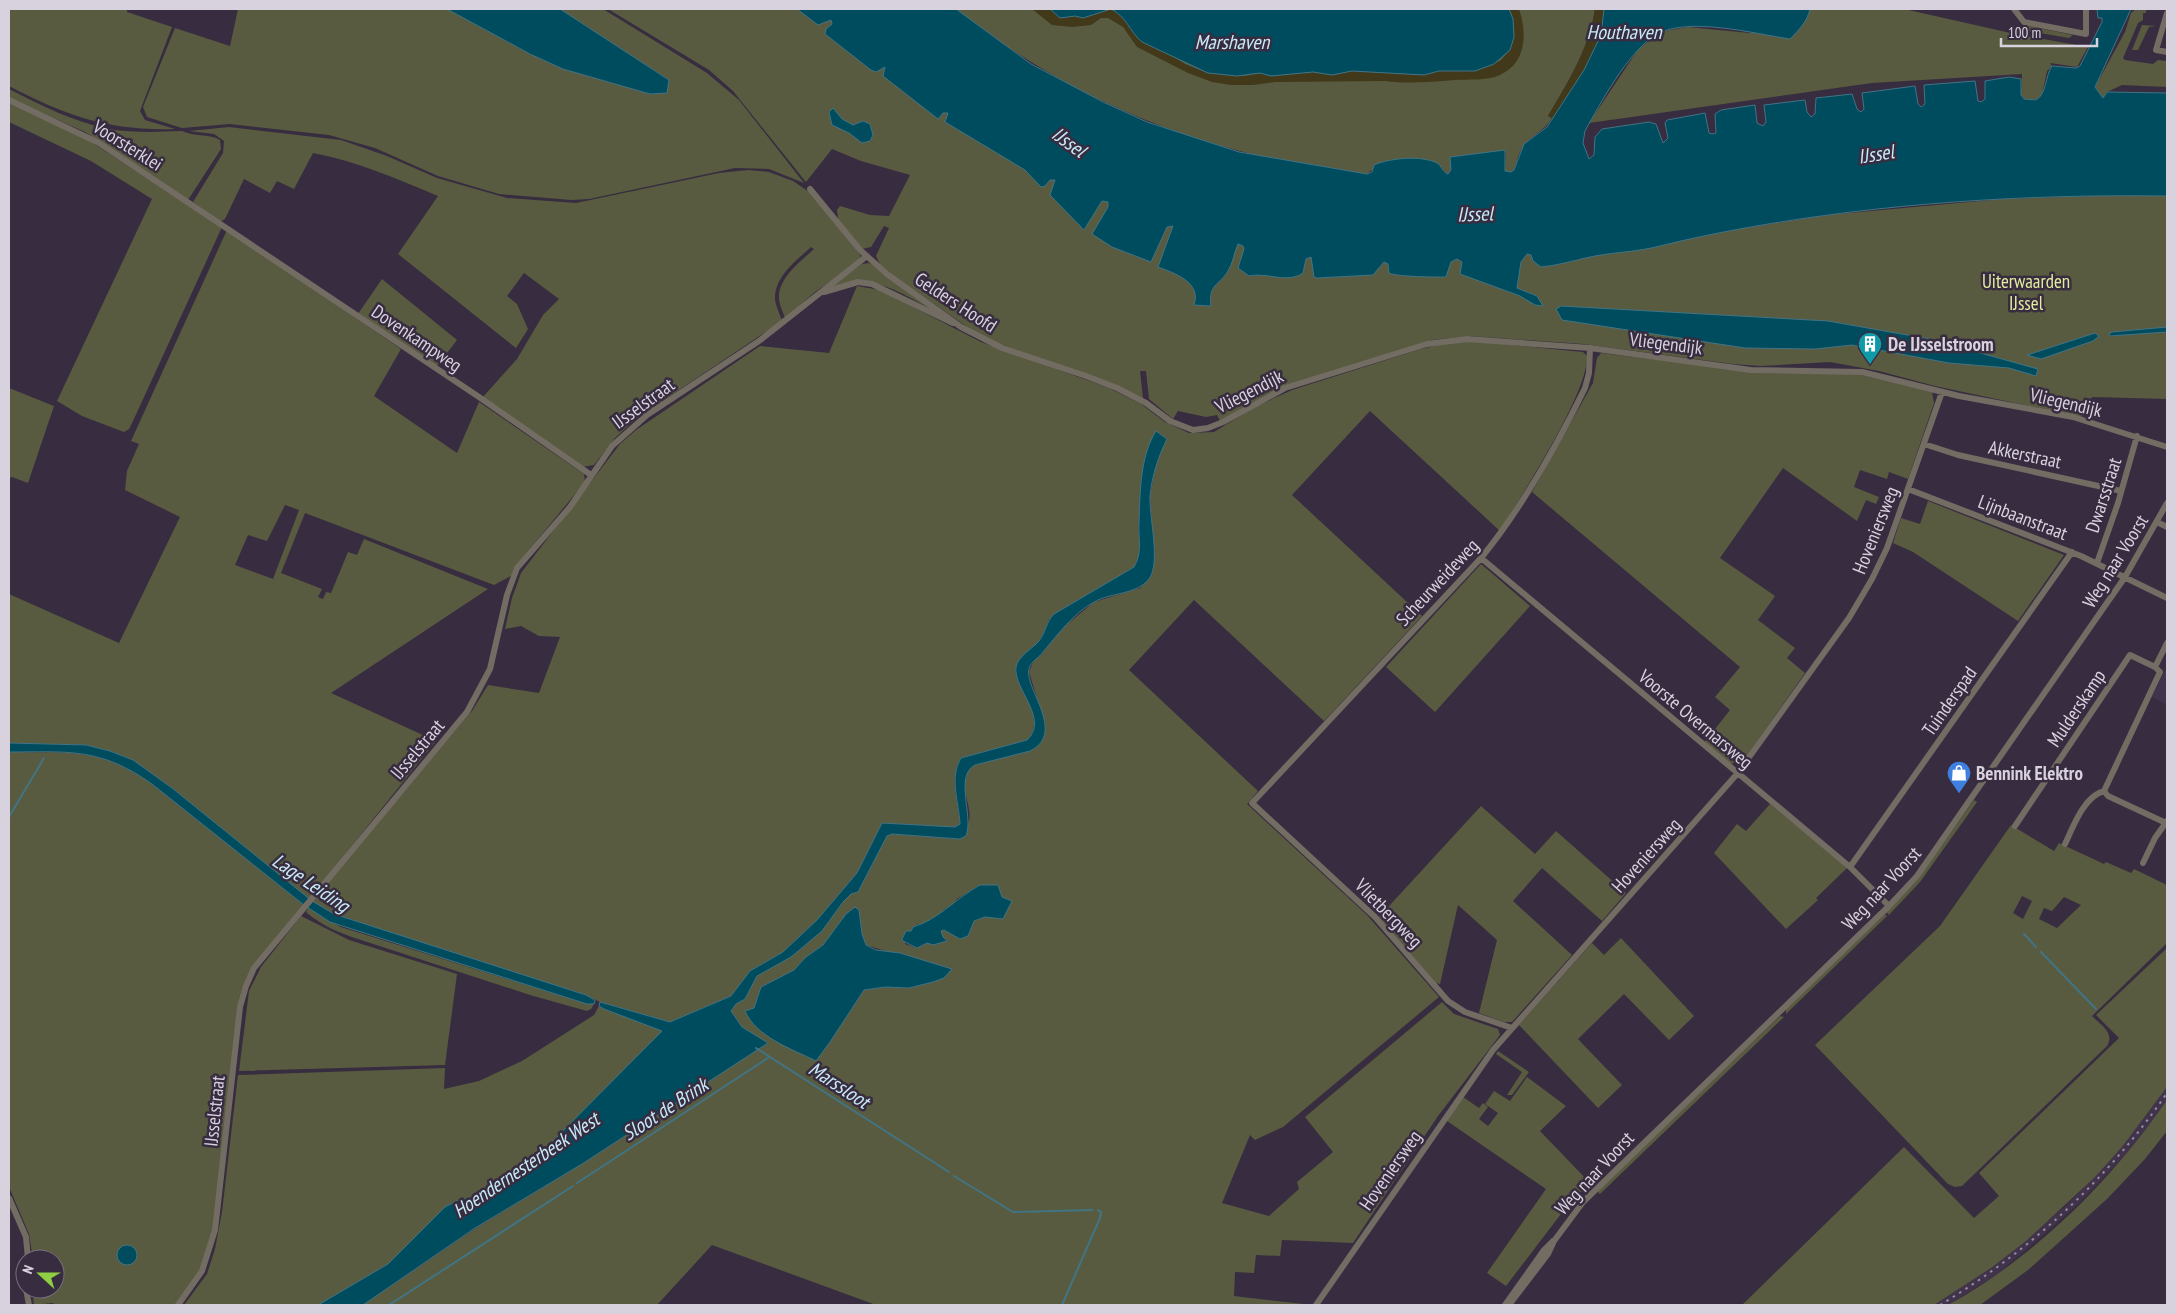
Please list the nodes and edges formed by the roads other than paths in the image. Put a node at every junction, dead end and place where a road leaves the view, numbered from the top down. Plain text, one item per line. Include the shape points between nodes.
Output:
1 (2014, 9) edge
2 (2086, 9) edge
3 (2167, 13) edge
4 (2167, 52) edge
5 (9, 100) edge
6 (810, 189) dead end
7 (225, 227) joint
8 (867, 256) junction
9 (815, 295) junction
10 (961, 327) junction
11 (1590, 348) junction
12 (1942, 392) junction
13 (1170, 421) joint
14 (2137, 436) junction
15 (1924, 444) junction
16 (2167, 446) edge
17 (591, 475) junction
18 (1908, 489) junction
19 (2122, 491) junction
20 (2167, 503) edge
21 (2157, 522) junction
22 (2167, 527) edge
23 (2072, 552) junction
24 (1481, 558) junction
25 (2096, 562) junction
26 (2125, 577) junction
27 (2167, 598) edge
28 (2167, 643) edge
29 (2155, 667) junction
30 (1737, 774) junction
31 (2104, 791) junction
32 (1252, 803) joint
33 (2167, 822) edge
34 (2015, 826) dead end
35 (2065, 844) dead end
36 (2143, 863) dead end
37 (1850, 867) junction
38 (1889, 906) junction
39 (1512, 1028) junction
40 (9, 1198) edge
41 (1554, 1240) junction
42 (27, 1249) edge
43 (178, 1305) edge
44 (1316, 1305) edge
45 (1505, 1305) edge
46 (1509, 1305) edge

1 - 2 street via 2024,22 2086,34
3 - 4 street via 2156,50
5 - 7 street, Voorsterklei via 99,143
6 - 8 street, Gelders Hoofd
7 - 17 street, Dovenkampweg
8 - 9 street, IJsselstraat
8 - 10 street, Gelders Hoofd
9 - 10 street, IJsselstraat via 842,285 872,284
9 - 17 street, IJsselstraat via 791,318 624,433
10 - 13 street, Gelders Hoofd via 1002,348 1117,388 1146,403
11 - 12 street, Vliegendijk via 1751,370 1862,372
11 - 13 street, Vliegendijk via 1446,340 1285,388 1208,428 1193,430
11 - 24 street, Scheurweideweg via 1588,379 1579,400 1514,514
12 - 14 street, Vliegendijk via 2073,417
12 - 15 street, Hoveniersweg
14 - 16 street, Vliegendijk
14 - 19 street, Dwarsstraat
15 - 18 street, Hoveniersweg
15 - 19 street, Akkerstraat via 1958,455
17 - 43 street, IJsselstraat via 570,507 517,568 510,584 490,669 467,712 254,968 240,1007 215,1230 202,1271
18 - 23 street, Lijnbaanstraat
18 - 30 street, Hoveniersweg via 1884,554 1858,604
19 - 25 street, Dwarsstraat
20 - 21 street, Weg naar Voorst
21 - 22 street
21 - 26 street, Weg naar Voorst
23 - 25 street, Lijnbaanstraat
23 - 37 street, Tuinderspad
24 - 30 street, Voorste Overmarsweg
24 - 32 street, Scheurweideweg
25 - 26 street, Lijnbaanstraat
26 - 27 street, Lijnbaanstraat
26 - 38 street, Weg naar Voorst via 1924,866
28 - 29 street
29 - 31 street via 2160,672
29 - 34 street, Mulderskamp via 2130,655
30 - 37 street, Voorste Overmarsweg
30 - 39 street, Hoveniersweg
31 - 33 street via 2108,796
31 - 35 street via 2096,793 2079,815
32 - 39 street, Vlietbergweg via 1375,918 1448,1001 1465,1012
33 - 36 street
37 - 38 street, Voorste Overmarsweg
38 - 41 street, Weg naar Voorst via 1595,1190
39 - 44 street, Hoveniersweg via 1443,1120
40 - 42 street via 26,1237
41 - 45 street, Weg naar Voorst
41 - 46 street, Weg naar Voorst via 1548,1254

